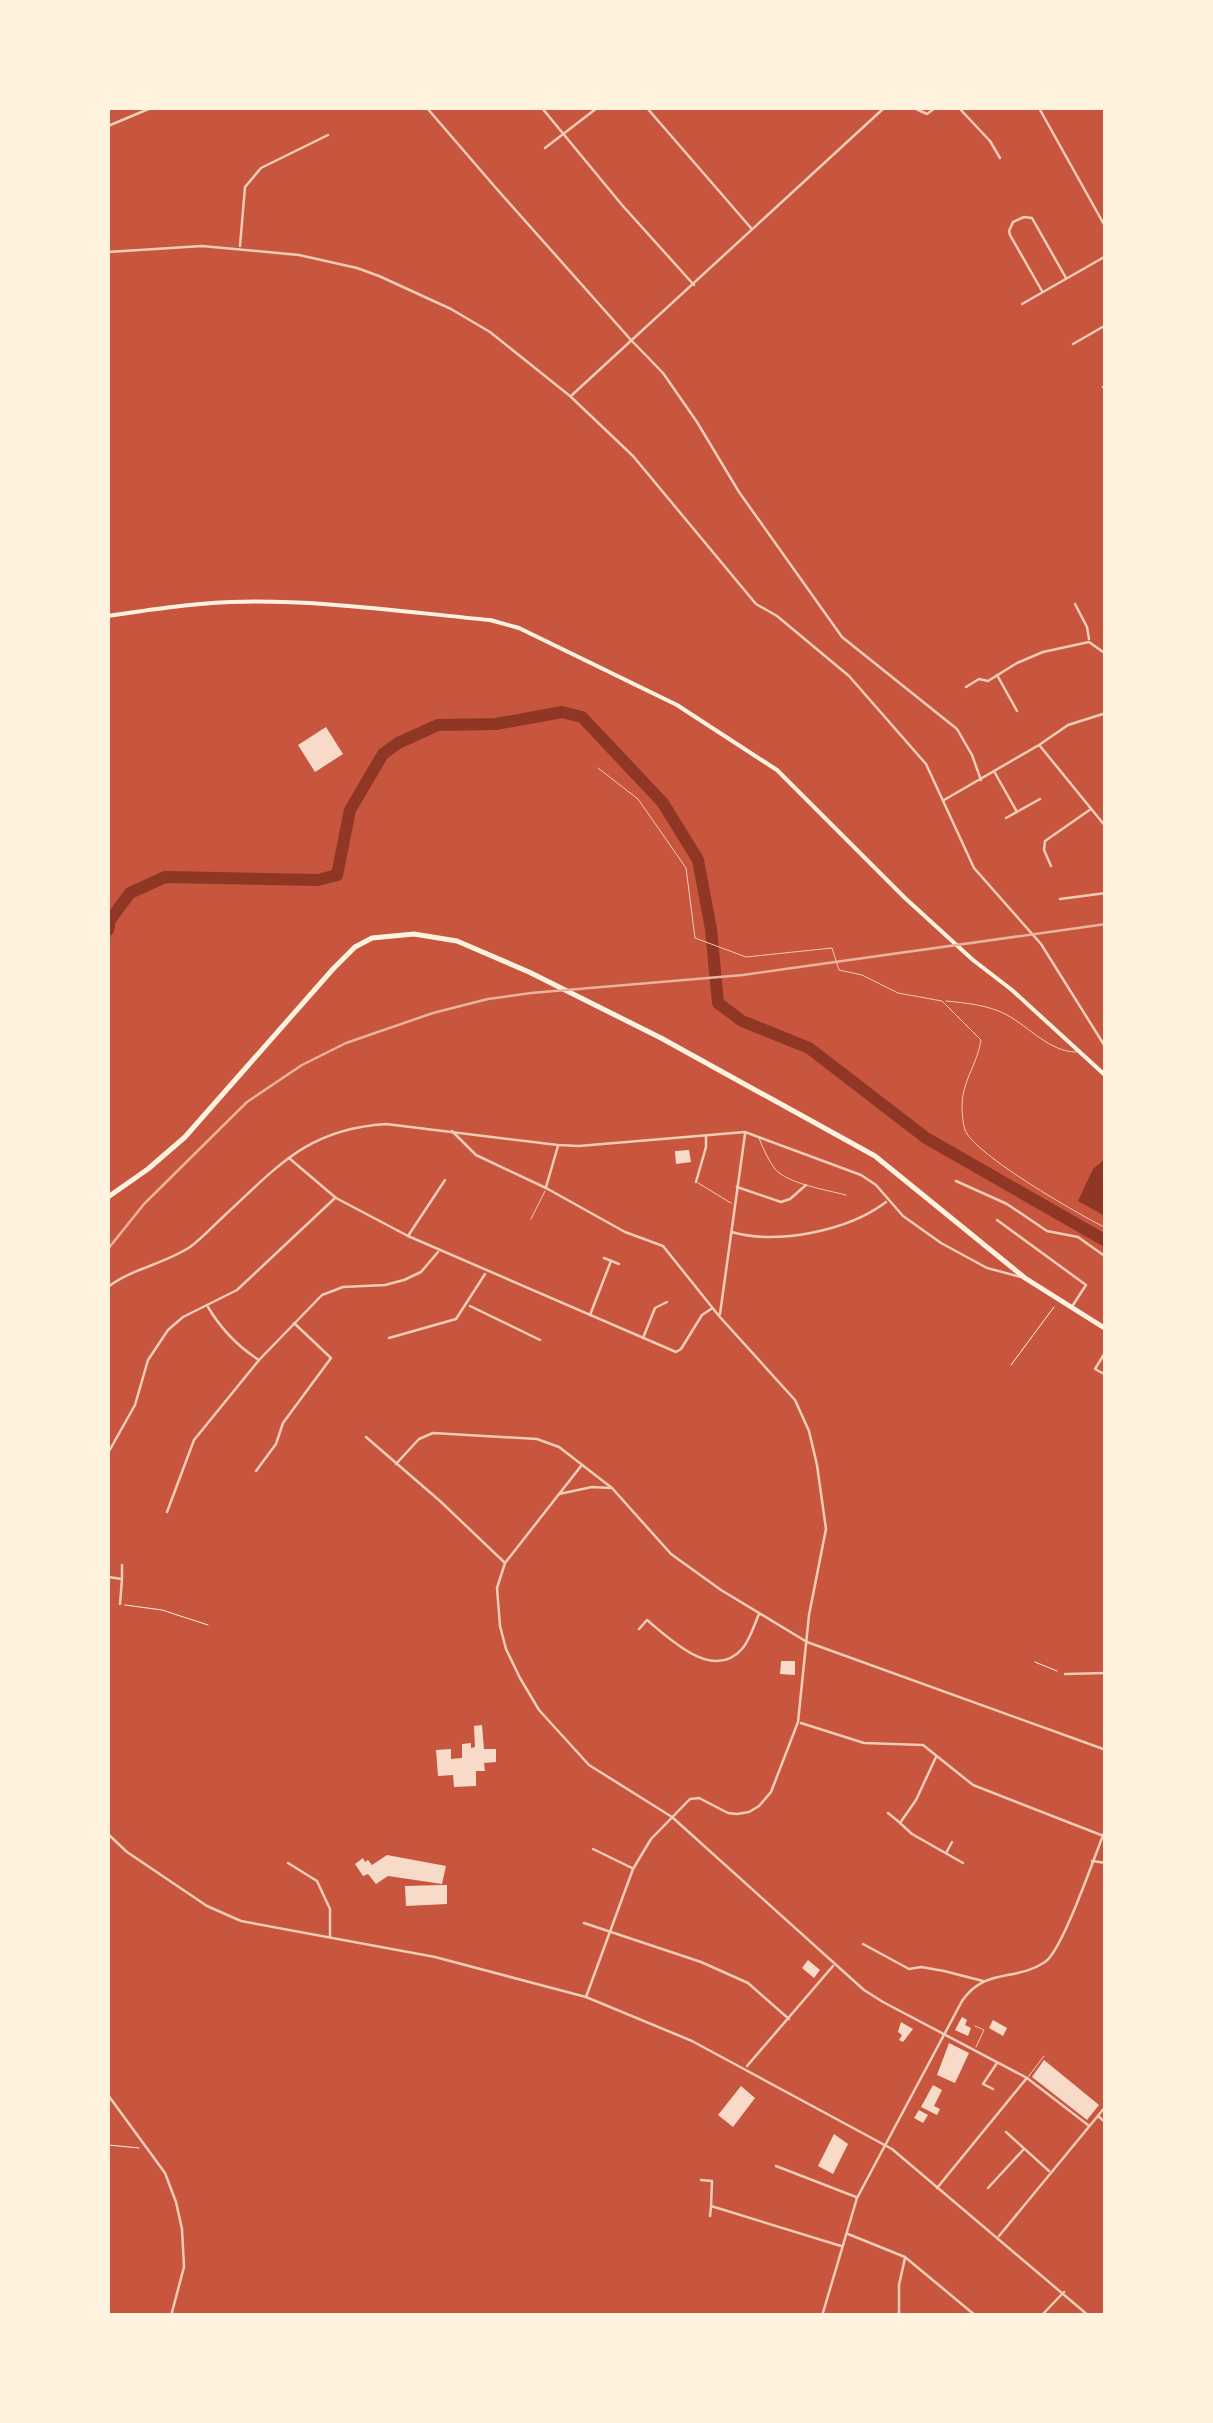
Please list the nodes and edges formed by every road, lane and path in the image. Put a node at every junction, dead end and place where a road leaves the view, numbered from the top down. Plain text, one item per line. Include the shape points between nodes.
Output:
1 (152, 108) edge
2 (427, 108) edge
3 (542, 108) edge
4 (597, 108) edge
5 (647, 108) edge
6 (884, 108) edge
7 (935, 108) edge
8 (959, 108) edge
9 (1038, 108) edge
10 (916, 110) edge
11 (108, 126) edge
12 (563, 133) junction
13 (328, 136) dead end
14 (545, 148) dead end
15 (1000, 158) dead end
16 (1106, 228) edge
17 (752, 229) junction
18 (240, 248) junction
19 (108, 252) edge
20 (1106, 256) edge
21 (1066, 278) junction
22 (694, 284) junction
23 (1042, 291) junction
24 (1022, 304) dead end
25 (1106, 325) edge
26 (630, 340) junction
27 (1073, 344) dead end
28 (570, 396) junction
29 (1075, 604) dead end
30 (108, 616) edge
31 (1089, 642) junction
32 (1106, 654) edge
33 (997, 675) junction
34 (966, 686) dead end
35 (1017, 712) dead end
36 (1106, 712) edge
37 (1040, 745) junction
38 (598, 768) dead end
39 (994, 771) junction
40 (981, 780) junction
41 (1040, 799) dead end
42 (943, 800) junction
43 (1091, 809) junction
44 (1018, 812) junction
45 (1006, 818) dead end
46 (1106, 826) edge
47 (1051, 866) dead end
48 (1106, 893) edge
49 (1060, 899) dead end
50 (942, 1001) junction
51 (1106, 1048) edge
52 (1079, 1052) junction
53 (1106, 1076) edge
54 (452, 1131) junction
55 (745, 1132) junction
56 (706, 1134) junction
57 (758, 1136) junction
58 (558, 1145) junction
59 (288, 1158) junction
60 (445, 1180) dead end
61 (956, 1181) dead end
62 (696, 1182) joint
63 (806, 1185) junction
64 (546, 1188) junction
65 (737, 1188) junction
66 (846, 1196) dead end
67 (108, 1197) edge
68 (336, 1198) junction
69 (888, 1200) junction
70 (734, 1205) junction
71 (530, 1219) dead end
72 (997, 1220) dead end
73 (1106, 1228) edge
74 (730, 1232) junction
75 (408, 1236) junction
76 (439, 1251) junction
77 (1106, 1257) edge
78 (604, 1258) dead end
79 (611, 1261) junction
80 (619, 1264) dead end
81 (486, 1271) junction
82 (1024, 1278) junction
83 (108, 1287) edge
84 (1058, 1301) junction
85 (668, 1302) dead end
86 (207, 1305) junction
87 (467, 1305) junction
88 (713, 1307) junction
89 (1071, 1309) junction
90 (590, 1316) junction
91 (720, 1316) junction
92 (294, 1323) junction
93 (532, 1329) dead end
94 (1106, 1329) edge
95 (530, 1335) junction
96 (389, 1338) dead end
97 (643, 1339) junction
98 (540, 1340) dead end
99 (1106, 1351) edge
100 (259, 1360) junction
101 (1010, 1365) dead end
102 (1106, 1375) edge
103 (366, 1437) dead end
104 (108, 1453) edge
105 (396, 1464) junction
106 (580, 1466) junction
107 (256, 1471) dead end
108 (612, 1488) junction
109 (558, 1494) junction
110 (168, 1512) dead end
111 (505, 1563) junction
112 (122, 1565) dead end
113 (108, 1577) edge
114 (122, 1578) junction
115 (121, 1604) joint
116 (760, 1612) junction
117 (208, 1624) dead end
118 (639, 1629) dead end
119 (808, 1642) junction
120 (725, 1660) junction
121 (1034, 1662) dead end
122 (726, 1667) dead end
123 (1106, 1673) edge
124 (1064, 1674) joint
125 (798, 1722) junction
126 (1106, 1750) edge
127 (936, 1756) junction
128 (888, 1813) dead end
129 (672, 1817) junction
130 (900, 1823) junction
131 (1106, 1828) edge
132 (108, 1834) edge
133 (1102, 1836) junction
134 (952, 1842) dead end
135 (593, 1849) dead end
136 (945, 1854) junction
137 (298, 1861) dead end
138 (1092, 1861) junction
139 (288, 1863) dead end
140 (963, 1863) dead end
141 (1106, 1863) edge
142 (294, 1867) junction
143 (633, 1869) junction
144 (584, 1923) dead end
145 (609, 1933) junction
146 (330, 1938) junction
147 (863, 1944) dead end
148 (834, 1965) junction
149 (983, 1981) junction
150 (586, 1997) junction
151 (789, 2019) junction
152 (975, 2026) dead end
153 (945, 2034) junction
154 (975, 2050) junction
155 (1044, 2056) dead end
156 (997, 2062) junction
157 (746, 2068) junction
158 (1027, 2078) junction
159 (975, 2080) dead end
160 (983, 2084) junction
161 (993, 2090) dead end
162 (108, 2095) edge
163 (1106, 2106) edge
164 (1096, 2115) junction
165 (1106, 2123) edge
166 (1088, 2125) junction
167 (1006, 2132) dead end
168 (108, 2145) edge
169 (884, 2145) junction
170 (147, 2148) junction
171 (1024, 2148) junction
172 (776, 2166) dead end
173 (1050, 2172) junction
174 (701, 2180) dead end
175 (937, 2188) junction
176 (988, 2188) dead end
177 (858, 2198) junction
178 (710, 2206) junction
179 (710, 2216) dead end
180 (846, 2233) junction
181 (998, 2238) junction
182 (843, 2246) junction
183 (905, 2257) junction
184 (1064, 2292) junction
185 (171, 2316) edge
186 (822, 2316) edge
187 (899, 2316) edge
188 (976, 2316) edge
189 (1041, 2316) edge
190 (1089, 2316) edge

1 - 11 street
2 - 26 street
3 - 12 street
4 - 12 street
5 - 17 street
6 - 17 street
7 - 10 street via 927,114
8 - 15 street
9 - 16 street
12 - 14 street
12 - 22 street
13 - 18 street via 261,168 245,188
17 - 22 street
18 - 19 street
18 - 28 street via 358,268 412,290 490,332
20 - 21 street
21 - 23 street
21 - 23 street via 1032,218 1013,222 1010,236
22 - 26 street
23 - 24 street
25 - 27 street
26 - 28 street
26 - 40 street via 680,396 833,626 957,729
28 - 42 street via 632,456 756,604 849,676 926,764
29 - 31 street
30 - 52 main road via 233,602 306,604 519,628 677,705 776,770 905,898
31 - 32 street
31 - 33 street via 1042,652
33 - 34 street
33 - 35 street
36 - 37 street via 1068,725
37 - 39 street
37 - 43 street
38 - 50 lane via 638,799 686,868 696,938 746,957 832,948 839,970 898,993
39 - 40 street
39 - 44 street
40 - 42 street
41 - 44 street
42 - 51 street via 974,868 1041,944
43 - 46 street
43 - 47 street via 1045,841
44 - 45 street
48 - 49 street
50 - 52 lane via 1004,1012 1063,1052
50 - 73 lane via 980,1040 961,1104 966,1132 978,1148
52 - 53 main road
54 - 58 street
54 - 59 street via 364,1125 335,1132
54 - 64 street via 476,1155
55 - 56 street
55 - 57 street
55 - 65 street
56 - 58 street
56 - 62 street
57 - 63 lane via 775,1169
57 - 69 street via 860,1175
58 - 64 street
59 - 68 street
59 - 83 street via 195,1244
60 - 75 street
61 - 77 street via 1048,1231 1078,1237
62 - 70 lane
63 - 65 street via 782,1202
63 - 66 lane
64 - 71 lane
64 - 88 street via 663,1246
65 - 70 street
67 - 82 main road via 184,1137 355,948 372,938 414,934 456,942 530,972 828,1128 876,1156
68 - 75 street
68 - 86 street via 238,1290
69 - 74 street via 833,1228 762,1238
69 - 82 street via 946,1246
70 - 74 street
72 - 89 street via 1086,1285
74 - 91 street
75 - 76 street
76 - 81 street
76 - 92 street via 422,1272 404,1280 322,1295
78 - 79 street
79 - 80 street
79 - 90 street
81 - 87 street
81 - 90 street
82 - 84 main road
84 - 89 main road
84 - 101 path
85 - 97 street via 655,1308
86 - 100 street via 219,1326
86 - 104 street via 168,1330
87 - 95 street
87 - 96 street via 452,1321
88 - 91 street
88 - 97 street via 676,1352
89 - 94 main road
90 - 97 street
91 - 119 street via 795,1400 809,1431 826,1529
92 - 100 street
92 - 107 street via 331,1358
93 - 95 street
95 - 98 street
99 - 102 street via 1095,1369
100 - 110 street via 194,1440
103 - 105 street
105 - 106 street via 425,1435 448,1434 537,1439
105 - 111 street
106 - 108 street
106 - 109 street
108 - 109 street
108 - 116 street via 670,1554
109 - 111 street
111 - 129 street via 497,1588 500,1626 540,1710 590,1765
112 - 114 street
113 - 114 street
114 - 115 street
115 - 117 path
116 - 119 street
116 - 120 street via 745,1647
118 - 120 street via 647,1620 694,1656
119 - 125 street
119 - 126 street
120 - 122 street
121 - 124 path
123 - 124 street
125 - 127 street via 864,1743 923,1745
125 - 129 street via 759,1806 737,1814 690,1799
127 - 130 street
127 - 133 street via 973,1786
128 - 130 street
129 - 143 street
129 - 148 street
130 - 136 street
131 - 133 street
132 - 146 street via 225,1916
133 - 138 street
134 - 136 street
135 - 143 street
136 - 140 street
137 - 142 street
138 - 141 street
138 - 149 street via 1053,1956
139 - 142 street
142 - 146 street via 317,1881 330,1909
143 - 145 street
144 - 145 street
145 - 150 street
145 - 151 street via 748,1983
146 - 150 street via 435,1957
147 - 149 street via 909,1968
148 - 151 street
148 - 153 street via 883,2002
149 - 153 street via 966,1995
150 - 157 street
151 - 157 street
152 - 154 lane via 984,2030
153 - 154 street
153 - 169 street
154 - 156 street
155 - 158 lane
156 - 158 street
156 - 160 street
157 - 169 street
158 - 166 street
158 - 175 street
159 - 160 street
160 - 161 street
162 - 170 street
163 - 164 street
164 - 165 street
164 - 166 street
166 - 173 street
167 - 171 street
168 - 170 path
169 - 175 street
169 - 177 street
170 - 185 street via 165,2173 182,2229 184,2267
171 - 173 street
171 - 176 street
172 - 177 street
173 - 181 street
174 - 178 street via 712,2181
175 - 181 street
177 - 180 street
178 - 179 street
178 - 182 street
180 - 182 street
180 - 183 street
181 - 184 street
182 - 186 street
183 - 187 street
183 - 188 street
184 - 189 street
184 - 190 street

